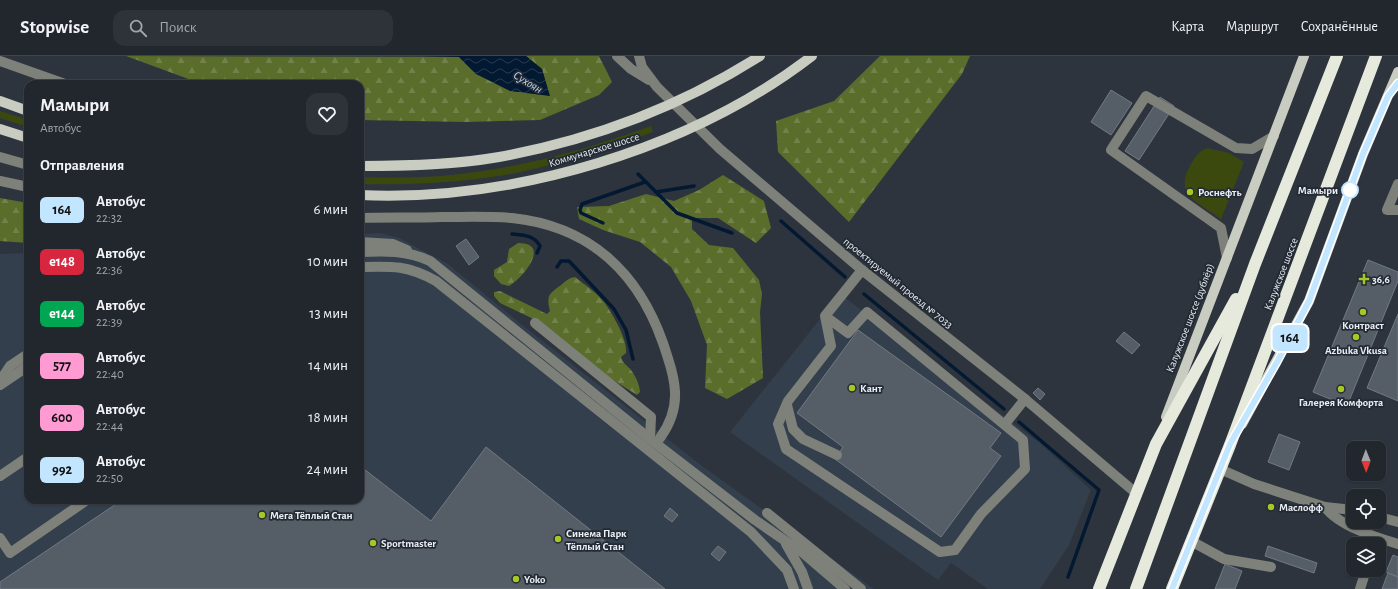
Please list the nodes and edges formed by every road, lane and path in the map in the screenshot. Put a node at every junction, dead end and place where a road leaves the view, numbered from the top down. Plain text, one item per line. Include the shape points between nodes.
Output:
1 (617, 56) edge
2 (639, 56) edge
3 (760, 56) edge
4 (812, 56) edge
5 (1304, 56) edge
6 (1337, 56) edge
7 (1376, 56) edge
8 (0, 61) edge
9 (1398, 72) edge
10 (54, 80) edge
11 (652, 82) junction
12 (1398, 83) edge
13 (1388, 96) junction
14 (0, 101) edge
15 (672, 104) junction
16 (24, 110) edge
17 (696, 126) junction
18 (0, 129) edge
19 (1274, 136) junction
20 (24, 137) edge
21 (0, 157) edge
22 (24, 164) edge
23 (364, 165) edge
24 (0, 181) edge
25 (1398, 184) edge
26 (24, 186) edge
27 (364, 196) edge
28 (1398, 210) edge
29 (364, 218) edge
30 (364, 242) edge
31 (364, 252) edge
32 (416, 254) junction
33 (1228, 258) junction
34 (430, 261) junction
35 (1255, 264) junction
36 (364, 267) edge
37 (862, 270) junction
38 (418, 271) junction
39 (826, 316) junction
40 (535, 323) dead end
41 (24, 357) edge
42 (24, 369) edge
43 (0, 381) edge
44 (0, 385) edge
45 (1025, 400) junction
46 (787, 405) junction
47 (1005, 424) junction
48 (655, 438) junction
49 (1156, 444) junction
50 (1230, 444) junction
51 (837, 456) dead end
52 (24, 460) edge
53 (1220, 469) junction
54 (0, 476) edge
55 (1137, 494) junction
56 (81, 504) edge
57 (1325, 507) junction
58 (1346, 508) edge
59 (767, 513) dead end
60 (1386, 519) edge
61 (1398, 522) edge
62 (1368, 537) edge
63 (0, 538) edge
64 (782, 540) junction
65 (1191, 541) junction
66 (1386, 542) edge
67 (1398, 544) edge
68 (1271, 567) dead end
69 (1364, 577) edge
70 (794, 589) edge
71 (808, 589) edge
72 (845, 589) edge
73 (861, 589) edge
74 (1099, 589) edge
75 (1136, 589) edge
76 (1172, 589) edge
77 (1360, 589) edge

1 - 11 street
2 - 11 street via 642,67
3 - 15 main road, Коммунарское шоссе via 726,78
4 - 17 main road, Коммунарское шоссе via 739,103
5 - 19 main road, Калужское шоссе (дублёр)
6 - 35 highway
7 - 50 highway, Калужское шоссе
8 - 10 street
9 - 13 main road
11 - 15 street, проектируемый проезд № 7033
12 - 13 street
13 - 50 main road via 1363,154 1309,301
14 - 16 main road
15 - 17 street, проектируемый проезд № 7033
15 - 23 main road, Коммунарское шоссе via 604,130 529,151 450,163
17 - 27 main road, Коммунарское шоссе via 612,159 553,176 451,193
17 - 37 street, проектируемый проезд № 7033
18 - 20 main road
19 - 33 main road, Калужское шоссе (дублёр)
19 - 33 street via 1252,149 1236,148 1146,96 1111,150 1221,228
21 - 22 street
24 - 26 street
25 - 28 street via 1387,210
29 - 48 street via 512,218 570,233 600,250 625,273 642,297 656,323 669,362 675,384 676,405 670,421
30 - 32 street via 393,244
31 - 32 street
32 - 34 street
33 - 49 main road, Калужское шоссе (дублёр)
34 - 38 street
34 - 48 street
35 - 49 highway
35 - 75 highway
36 - 38 street via 396,266
37 - 39 street
37 - 45 street, проектируемый проезд № 7033
38 - 70 street via 436,281 751,532 787,570
39 - 46 street via 831,346
39 - 47 street via 848,333 867,312
40 - 48 street via 651,417
41 - 43 street via 10,366
42 - 44 street
45 - 47 street
45 - 55 street, проектируемый проезд № 7033
46 - 47 street via 778,424 786,449 940,552 955,550 981,514 1025,469 1023,440
46 - 51 street via 793,429 803,439
48 - 64 street
49 - 55 highway, Калужское шоссе (дублёр)
50 - 53 highway, Калужское шоссе
52 - 54 street
53 - 57 street via 1254,484
53 - 65 highway, Калужское шоссе
55 - 74 highway, Калужское шоссе (дублёр)
56 - 63 street via 10,553
57 - 58 street
57 - 62 street via 1332,516
59 - 73 street
60 - 61 street
64 - 71 street via 802,572
64 - 72 street via 803,553
65 - 68 street via 1224,559
65 - 76 highway, Калужское шоссе
66 - 67 street
69 - 77 street

